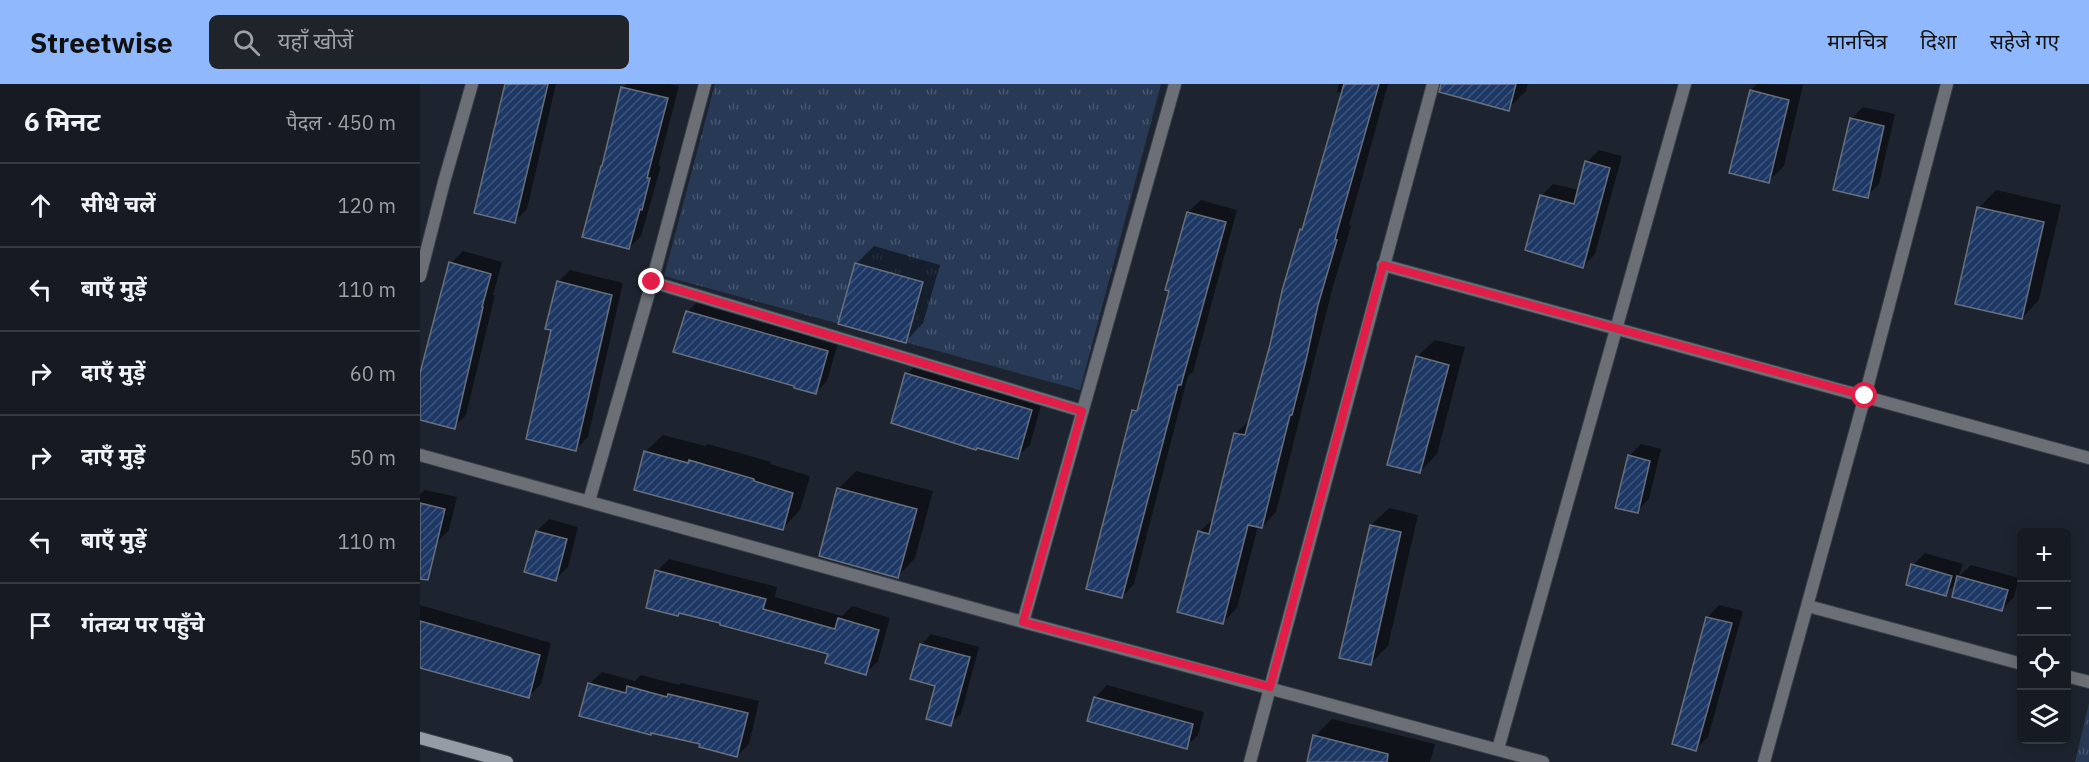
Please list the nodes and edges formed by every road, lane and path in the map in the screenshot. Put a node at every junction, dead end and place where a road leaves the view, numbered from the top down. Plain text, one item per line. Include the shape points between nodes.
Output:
1 (472, 84) edge
2 (705, 84) edge
3 (1175, 84) edge
4 (1433, 84) edge
5 (1685, 84) edge
6 (1947, 84) edge
7 (1383, 265) junction
8 (420, 276) edge
9 (652, 282) junction
10 (1615, 329) junction
11 (1865, 396) junction
12 (1082, 411) junction
13 (420, 455) edge
14 (2089, 458) edge
15 (589, 501) junction
16 (1808, 606) junction
17 (1023, 622) junction
18 (2017, 663) edge
19 (2071, 677) edge
20 (2089, 682) edge
21 (1270, 687) junction
22 (420, 738) edge
23 (1498, 749) junction
24 (507, 762) edge
25 (1250, 762) edge
26 (1543, 762) edge
27 (1764, 762) edge

1 - 8 street
2 - 9 street
3 - 12 street
4 - 7 street
5 - 10 street
6 - 11 street
7 - 10 street
7 - 21 street
9 - 12 street
9 - 15 street
10 - 11 street
10 - 23 street
11 - 14 street
11 - 16 street
12 - 17 street
13 - 15 street
15 - 17 street
16 - 18 street
16 - 27 street
17 - 21 street
19 - 20 street
21 - 23 street
21 - 25 street
22 - 24 street
23 - 26 street

